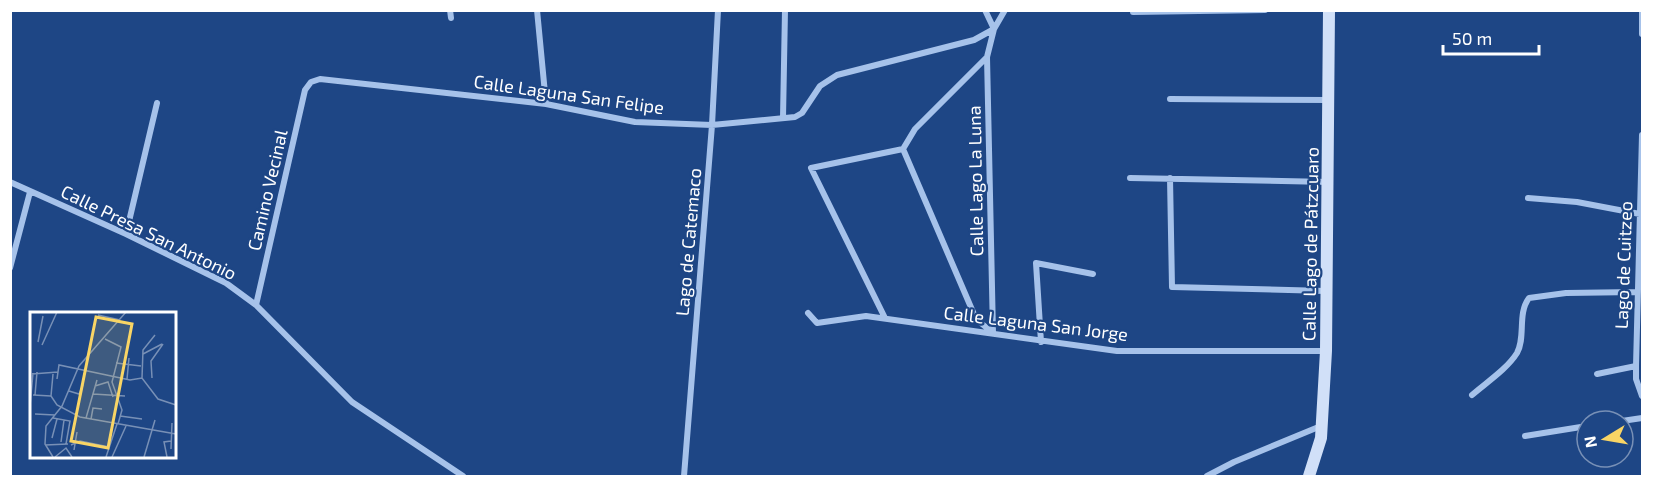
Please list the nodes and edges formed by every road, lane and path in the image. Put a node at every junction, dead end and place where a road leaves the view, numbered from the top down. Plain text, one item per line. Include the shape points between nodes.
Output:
1 (537, 10) edge
2 (718, 10) edge
3 (785, 10) edge
4 (985, 10) edge
5 (1005, 10) edge
6 (1265, 10) edge
7 (1329, 10) edge
8 (1642, 10) edge
9 (1133, 12) dead end
10 (993, 29) junction
11 (1642, 34) edge
12 (987, 57) junction
13 (310, 82) joint
14 (1170, 99) dead end
15 (1330, 100) junction
16 (157, 103) dead end
17 (546, 104) junction
18 (783, 118) junction
19 (712, 125) junction
20 (1642, 135) edge
21 (903, 149) junction
22 (1130, 178) dead end
23 (1170, 178) junction
24 (10, 182) edge
25 (1329, 182) junction
26 (30, 192) junction
27 (1528, 198) dead end
28 (1641, 219) edge
29 (126, 234) junction
30 (10, 268) edge
31 (1093, 274) dead end
32 (1327, 291) junction
33 (1636, 292) junction
34 (256, 305) junction
35 (808, 313) dead end
36 (885, 318) junction
37 (993, 333) junction
38 (1041, 342) junction
39 (1326, 351) junction
40 (1636, 366) junction
41 (1597, 374) dead end
42 (1472, 394) dead end
43 (1642, 396) edge
44 (1321, 426) junction
45 (1575, 428) edge
46 (1525, 436) dead end
47 (463, 477) edge
48 (684, 477) edge
49 (1207, 477) edge
50 (1309, 477) edge

1 - 17 street
2 - 19 street, Lago de Catemaco
3 - 18 street
4 - 10 street
5 - 10 street
6 - 9 street
7 - 15 street, Calle Lago de Pátzcuaro
8 - 11 street
10 - 12 street, Calle Lago La Luna
10 - 18 street, Calle Laguna San Felipe via 950,48 837,75 820,86 802,113
12 - 21 street via 915,129
12 - 37 street, Calle Lago La Luna
13 - 17 street, Calle Laguna San Felipe via 320,79
13 - 34 street, Camino Vecinal
14 - 15 street
15 - 25 street, Calle Lago de Pátzcuaro
16 - 29 street
17 - 19 street, Calle Laguna San Felipe via 635,122
18 - 19 street, Calle Laguna San Felipe
19 - 48 street, Lago de Catemaco
20 - 28 street, Lago de Cuitzeo
21 - 36 street via 811,168
21 - 37 street via 976,319
22 - 23 street
23 - 25 street
23 - 32 street via 1172,287
24 - 26 street, Calle Presa San Antonio
25 - 32 street, Calle Lago de Pátzcuaro
26 - 29 street, Calle Presa San Antonio
26 - 30 street
27 - 28 street via 1577,202
28 - 33 street, Lago de Cuitzeo
29 - 34 street, Calle Presa San Antonio via 226,283
31 - 38 street via 1036,263
32 - 39 street, Calle Lago de Pátzcuaro
33 - 40 street, Lago de Cuitzeo
33 - 42 street via 1529,298 1523,311 1518,351
34 - 47 street, Calle Presa San Antonio via 352,402
35 - 36 street, Calle Laguna San Jorge via 817,323 866,316
36 - 37 street, Calle Laguna San Jorge
37 - 38 street, Calle Laguna San Jorge
38 - 39 street, Calle Laguna San Jorge via 1117,351
39 - 44 street, Calle Lago de Pátzcuaro
40 - 41 street
40 - 43 street, Lago de Cuitzeo
44 - 49 street
44 - 50 street, Calle Lago de Pátzcuaro
45 - 46 street

